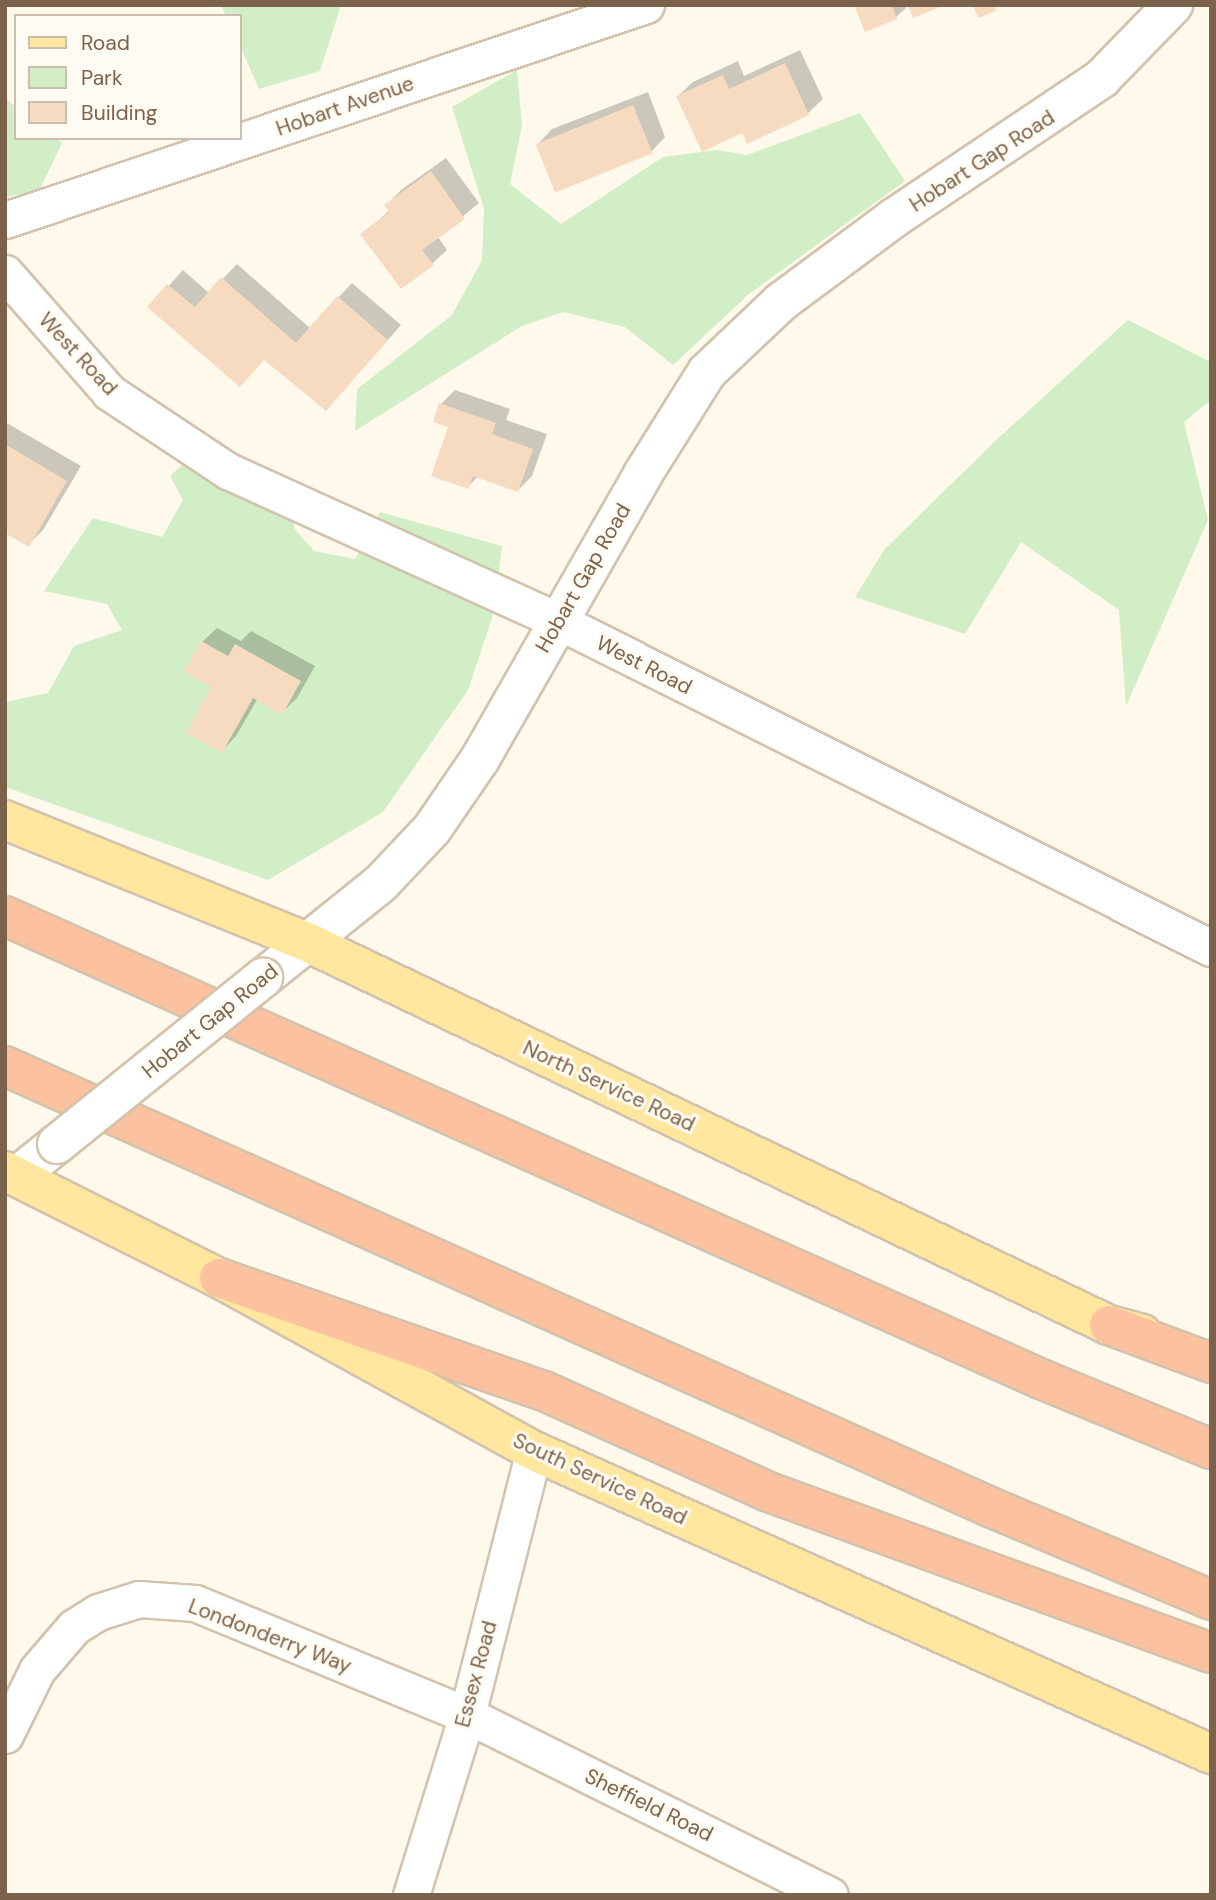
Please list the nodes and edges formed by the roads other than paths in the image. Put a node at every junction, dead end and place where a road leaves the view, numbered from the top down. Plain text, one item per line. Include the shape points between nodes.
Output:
1 (646, 5) edge
2 (1172, 5) edge
3 (5, 220) edge
4 (5, 273) edge
5 (558, 621) junction
6 (5, 820) edge
7 (5, 916) edge
8 (307, 942) junction
9 (1211, 947) edge
10 (5, 1066) edge
11 (9, 1177) edge
12 (219, 1278) junction
13 (1109, 1325) junction
14 (1211, 1354) edge
15 (1211, 1363) edge
16 (1211, 1449) edge
17 (534, 1451) junction
18 (1211, 1600) edge
19 (1211, 1653) edge
20 (467, 1715) junction
21 (5, 1735) edge
22 (1211, 1754) edge
23 (411, 1895) edge
24 (830, 1895) edge

1 - 3 street, Hobart Avenue
2 - 5 street, Hobart Gap Road via 1093,85 894,218 781,302 707,372
4 - 5 street, West Road via 109,392 177,439 228,471
5 - 8 street, Hobart Gap Road via 480,759 432,829 381,883
5 - 9 street, West Road
6 - 8 main road, North Service Road
7 - 16 highway via 1041,1379
8 - 11 street, Hobart Gap Road, bridge via 57,1144
8 - 13 main road, North Service Road
10 - 18 highway via 977,1501
11 - 12 main road, South Service Road
12 - 17 main road, South Service Road
12 - 19 highway via 544,1391 766,1491
13 - 14 main road, North Service Road
13 - 15 highway
17 - 20 street, Essex Road
17 - 22 main road, South Service Road
20 - 21 street, Londonderry Way via 195,1603 139,1599 98,1612 53,1647
20 - 23 street, Essex Road
20 - 24 street, Sheffield Road

